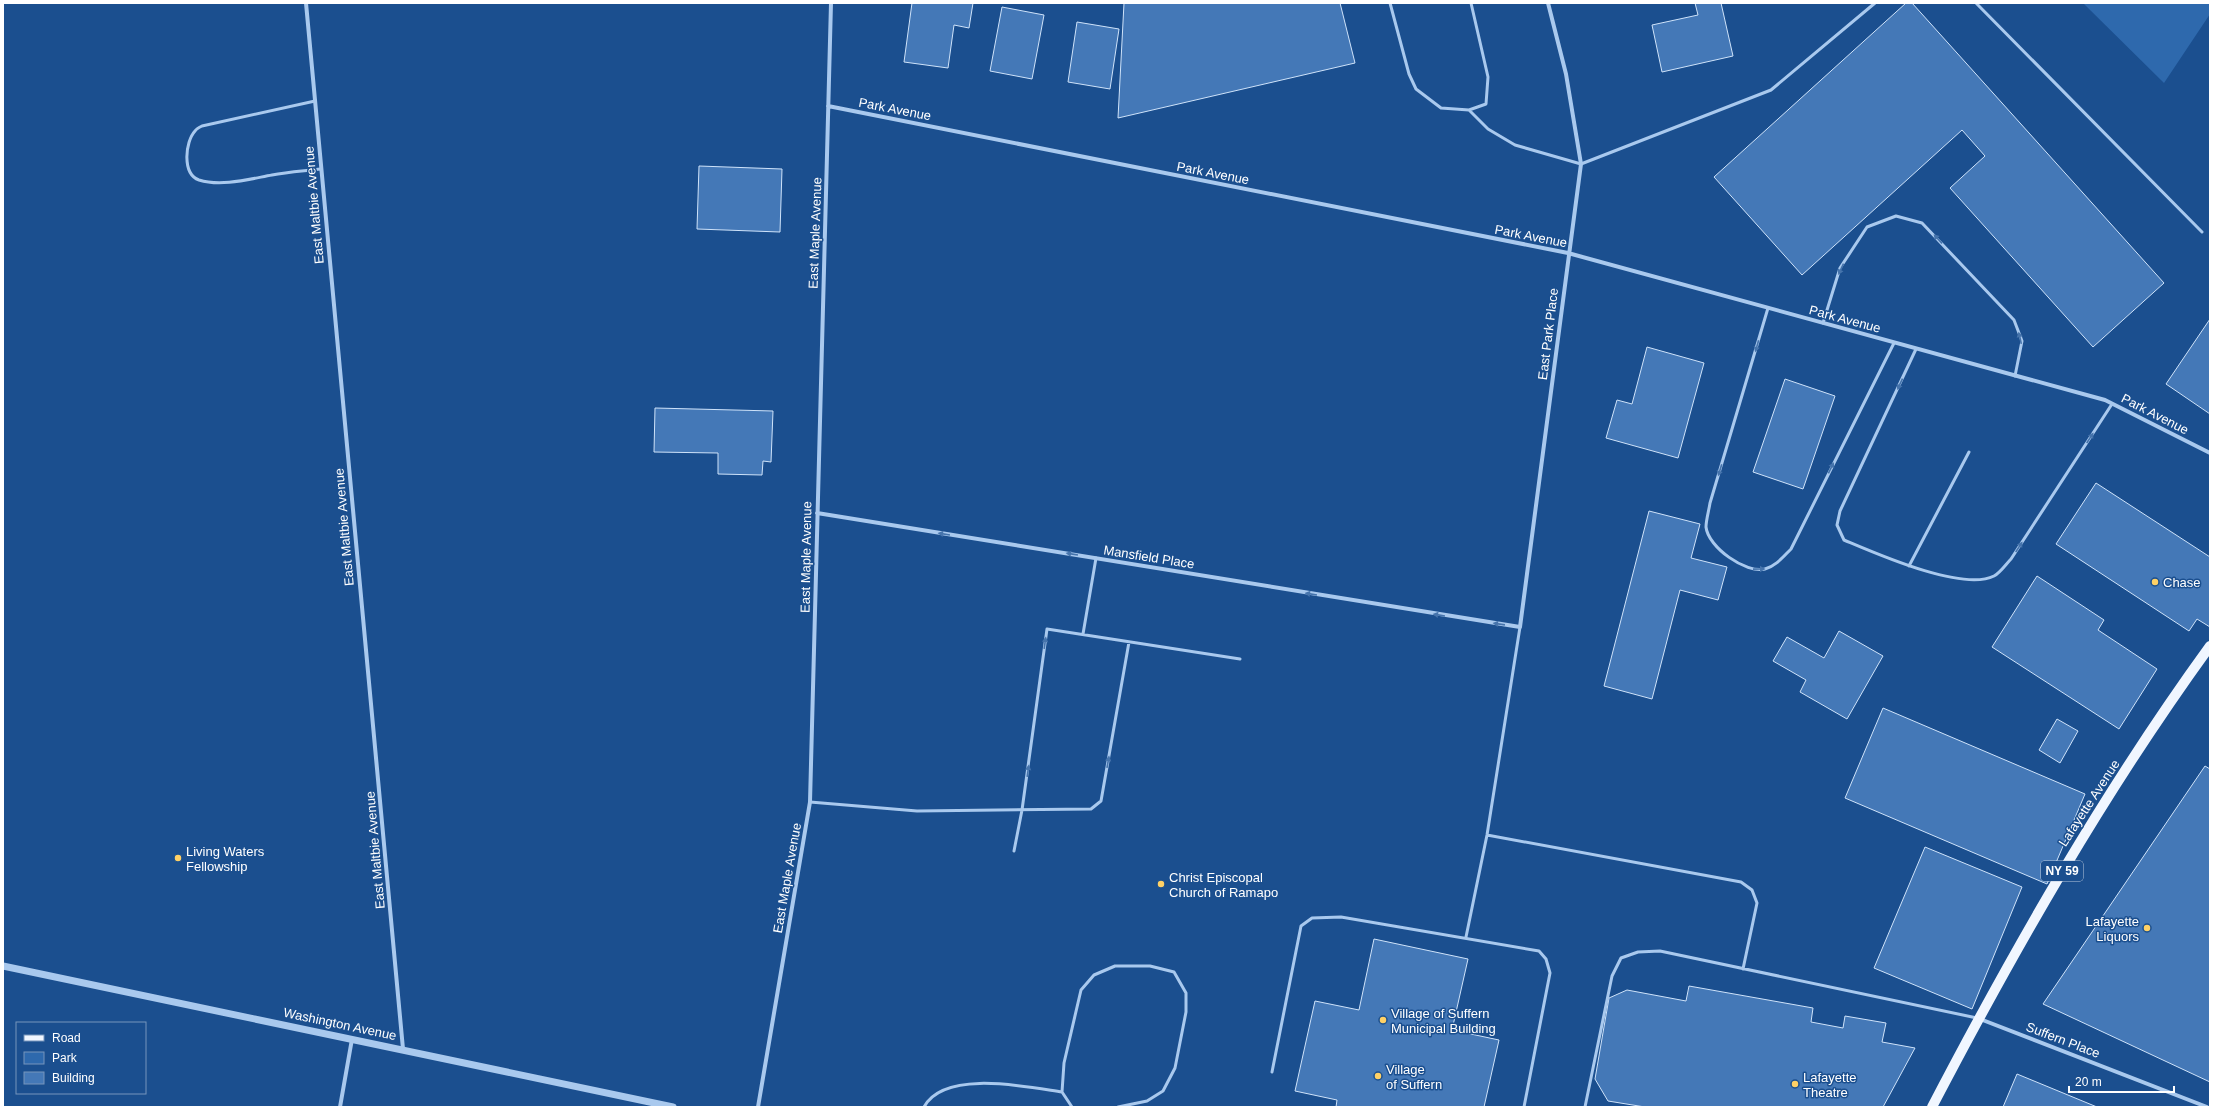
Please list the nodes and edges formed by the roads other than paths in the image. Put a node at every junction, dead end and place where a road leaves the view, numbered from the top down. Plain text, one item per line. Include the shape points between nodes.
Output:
1 (306, 3) edge
2 (831, 3) edge
3 (1390, 3) edge
4 (1471, 3) edge
5 (1548, 3) edge
6 (1875, 3) edge
7 (1976, 3) edge
8 (315, 101) junction
9 (828, 106) junction
10 (1469, 110) junction
11 (1581, 164) junction
12 (321, 169) junction
13 (2202, 232) dead end
14 (1568, 253) junction
15 (1768, 308) junction
16 (1823, 323) junction
17 (1894, 343) junction
18 (1916, 349) junction
19 (2015, 376) junction
20 (2112, 404) junction
21 (1969, 452) dead end
22 (2210, 453) edge
23 (817, 513) junction
24 (1096, 558) junction
25 (1909, 566) junction
26 (1520, 627) junction
27 (1083, 634) junction
28 (1129, 642) junction
29 (2210, 646) edge
30 (1240, 659) dead end
31 (810, 802) junction
32 (1022, 810) junction
33 (1487, 835) junction
34 (1014, 851) dead end
35 (1466, 937) junction
36 (3, 966) edge
37 (1743, 969) junction
38 (1978, 1018) junction
39 (352, 1038) junction
40 (403, 1049) junction
41 (1272, 1072) dead end
42 (1062, 1092) junction
43 (340, 1107) edge
44 (673, 1107) edge
45 (758, 1107) edge
46 (924, 1107) edge
47 (1072, 1107) edge
48 (1118, 1107) edge
49 (1524, 1107) edge
50 (1585, 1107) edge
51 (1932, 1107) edge
52 (2207, 1107) edge

1 - 8 street, East Maltbie Avenue
2 - 9 street, East Maple Avenue
3 - 10 lane via 1409,74 1416,89 1441,108
4 - 10 lane via 1488,77 1486,104
5 - 11 street, East Park Place via 1566,74
6 - 11 lane via 1771,90
7 - 13 lane
8 - 12 street, East Maltbie Avenue
8 - 12 lane via 202,126 195,130 190,139 187,164 191,174 197,179 210,182 245,180
9 - 14 street, Park Avenue
9 - 23 street, East Maple Avenue
10 - 11 lane via 1488,129 1515,145
11 - 14 street, East Park Place
12 - 40 street, East Maltbie Avenue
14 - 15 street, Park Avenue
14 - 26 street, East Park Place
15 - 16 street, Park Avenue
15 -> 17 lane via 1710,503 1706,528 1725,555 1749,569 1764,570 1776,564 1791,548
16 - 17 street, Park Avenue
19 -> 16 lane via 2022,341 2014,320 1922,223 1896,216 1867,227 1840,268
17 - 18 street, Park Avenue
18 - 19 street, Park Avenue
18 -> 25 lane via 1840,511 1836,525 1844,540
19 - 20 street, Park Avenue
20 - 22 street, Park Avenue
25 -> 20 lane via 1919,571 1973,580 1994,576 2011,559
21 - 25 lane
24 -> 23 street, Mansfield Place
23 - 31 street, East Maple Avenue
26 -> 24 street, Mansfield Place
24 - 27 lane
26 - 33 lane
27 - 28 lane
32 -> 27 lane via 1047,629
28 - 30 lane
32 -> 28 lane via 1091,809 1101,801
29 - 38 main road, Lafayette Avenue / NY 59 via 2078,842
31 - 32 lane via 917,811
31 - 45 street, East Maple Avenue
32 - 34 lane
33 - 35 lane
33 - 37 lane via 1741,882 1752,890 1757,904
35 - 41 lane via 1342,918 1312,918 1301,926
35 - 49 lane via 1539,951 1546,959 1550,973 1548,987
36 - 39 street, Washington Avenue
37 - 38 lane
37 - 50 lane via 1660,951 1638,952 1621,958 1612,976
38 - 51 main road, Lafayette Avenue / NY 59
38 - 52 street, Suffern Place
39 - 40 street, Washington Avenue
39 - 43 street
40 - 44 street, Washington Avenue
42 - 46 lane via 1004,1083 956,1085 939,1093
42 - 47 lane
42 - 48 lane via 1064,1063 1080,990 1094,975 1115,966 1150,966 1174,972 1186,993 1186,1012 1175,1068 1163,1091 1146,1101

